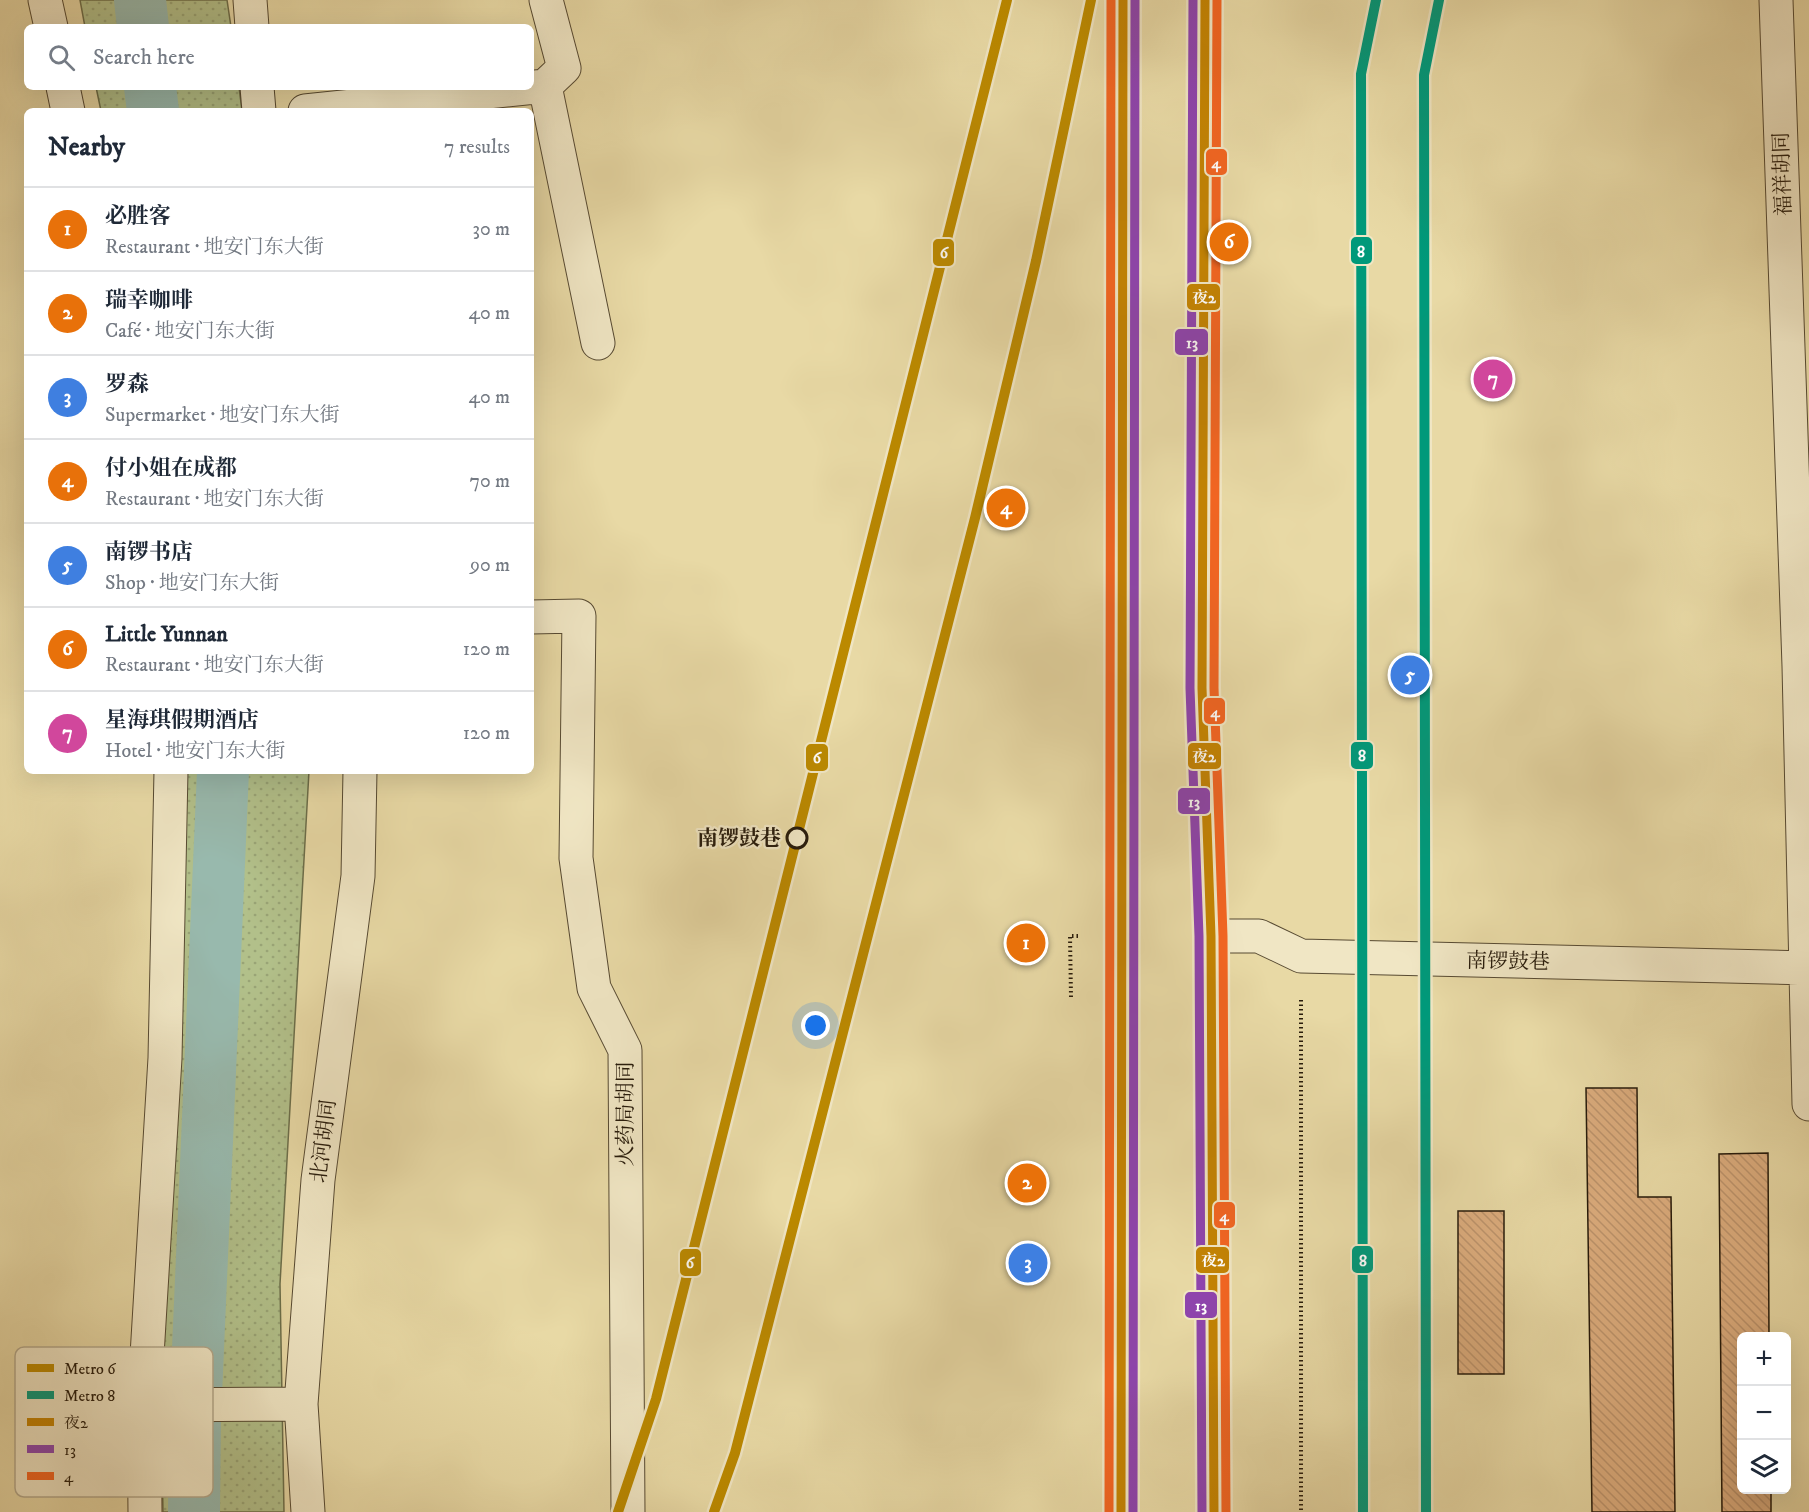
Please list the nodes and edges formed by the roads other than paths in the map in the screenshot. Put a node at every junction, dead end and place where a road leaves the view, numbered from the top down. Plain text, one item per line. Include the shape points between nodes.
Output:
1 (45, 0) edge
2 (250, 0) edge
3 (546, 0) edge
4 (1123, 0) edge
5 (1205, 0) edge
6 (1776, 0) edge
7 (50, 24) edge
8 (252, 24) edge
9 (545, 86) junction
10 (534, 87) edge
11 (64, 90) edge
12 (257, 90) edge
13 (507, 90) edge
14 (67, 108) edge
15 (259, 108) edge
16 (334, 108) edge
17 (598, 343) dead end
18 (534, 617) edge
19 (171, 774) edge
20 (360, 774) edge
21 (1211, 936) junction
22 (1808, 968) edge
23 (1809, 1104) edge
24 (148, 1347) edge
25 (301, 1404) junction
26 (213, 1405) edge
27 (145, 1497) edge
28 (145, 1512) edge
29 (308, 1512) edge
30 (628, 1512) edge
31 (1121, 1512) edge
32 (1214, 1512) edge

1 - 7 street
2 - 8 street
3 - 9 street via 564,68
4 - 31 main road
5 - 21 main road via 1202,688
6 - 22 street, 福祥胡同
9 - 10 street
9 - 17 street
11 - 14 street
12 - 15 street
13 - 16 street
18 - 30 street, 火药局胡同 via 579,616 576,858 594,988 625,1050
19 - 24 street via 165,1058
20 - 25 street, 北河胡同 via 358,876 318,1180
21 - 22 street, 南锣鼓巷 via 1259,936 1300,956
21 - 32 main road
22 - 23 street, 福祥胡同
25 - 26 street
25 - 29 street, 北河胡同
27 - 28 street

